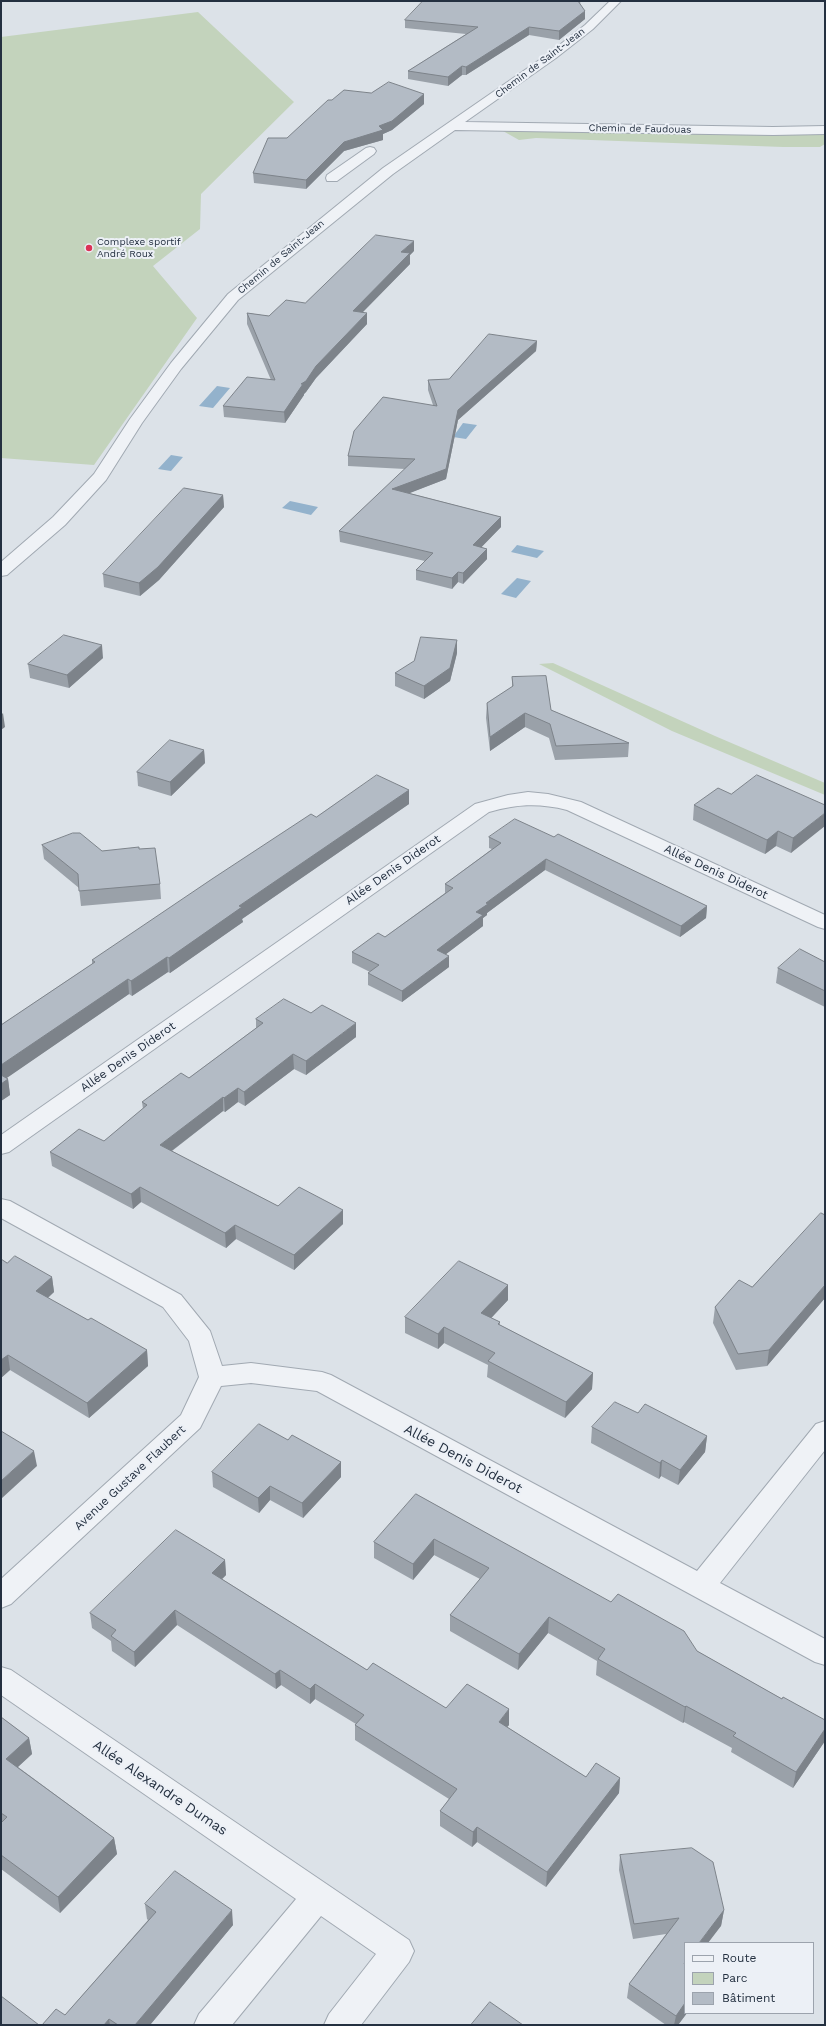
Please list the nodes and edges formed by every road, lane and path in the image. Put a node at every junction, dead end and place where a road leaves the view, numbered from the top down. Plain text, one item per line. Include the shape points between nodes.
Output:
1 (616, 1) edge
2 (454, 126) junction
3 (825, 130) edge
4 (370, 151) dead end
5 (352, 164) junction
6 (388, 171) junction
7 (332, 178) dead end
8 (1, 571) edge
9 (825, 923) edge
10 (1, 1146) edge
11 (1, 1207) edge
12 (212, 1377) junction
13 (825, 1431) edge
14 (700, 1587) junction
15 (2, 1594) edge
16 (825, 1653) edge
17 (1, 1679) edge
18 (318, 1897) junction
19 (211, 2025) edge
20 (341, 2025) edge

1 - 2 street, Chemin de Saint-Jean via 589,27 552,56
2 - 3 street, Chemin de Faudouas
2 - 6 street, Chemin de Saint-Jean
4 - 5 street
5 - 6 street
5 - 7 street
6 - 8 street, Chemin de Saint-Jean via 232,297 134,422 100,477 58,521
9 - 10 street, Allée Denis Diderot via 574,806 542,797 511,798 482,808
11 - 12 street via 172,1301 201,1338
12 - 14 street, Allée Denis Diderot via 251,1374 322,1382
12 - 15 street, Avenue Gustave Flaubert via 191,1422
13 - 14 street
14 - 16 street, Allée Denis Diderot
17 - 18 street, Allée Alexandre Dumas
18 - 19 street
18 - 20 street, Allée Alexandre Dumas via 398,1951

